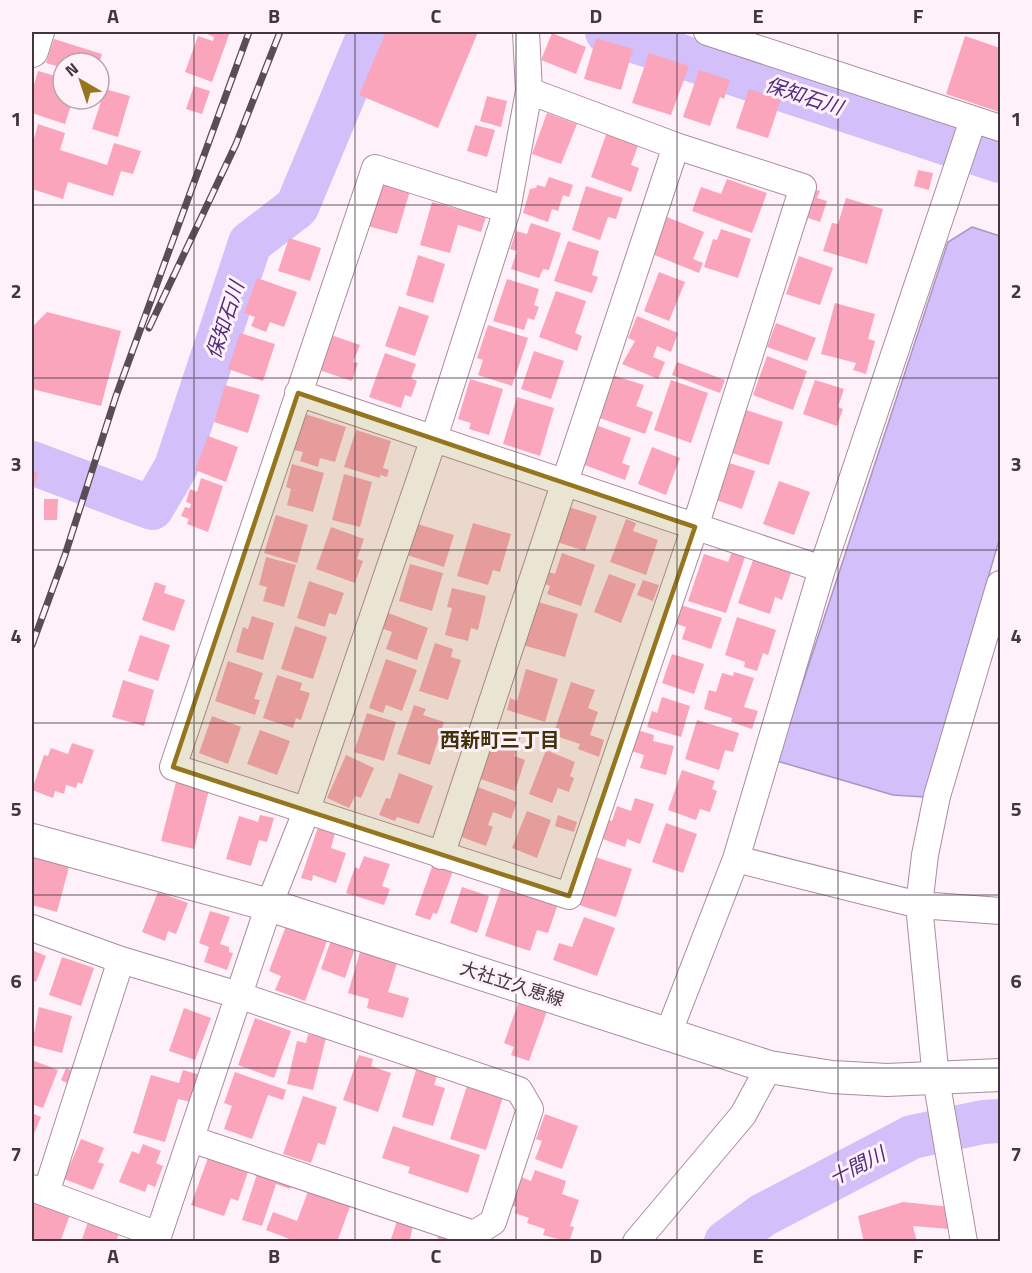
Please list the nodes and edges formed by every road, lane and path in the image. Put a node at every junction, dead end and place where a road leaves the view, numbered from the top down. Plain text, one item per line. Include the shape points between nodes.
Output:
1 (38, 32) edge
2 (526, 32) edge
3 (707, 32) edge
4 (32, 51) edge
5 (530, 91) junction
6 (973, 120) junction
7 (1000, 128) edge
8 (676, 146) junction
9 (507, 210) junction
10 (298, 393) junction
11 (434, 438) junction
12 (565, 483) junction
13 (695, 527) junction
14 (822, 569) junction
15 (1000, 584) edge
16 (306, 812) junction
17 (32, 840) edge
18 (441, 856) junction
19 (736, 859) junction
20 (269, 905) junction
21 (920, 905) junction
22 (1000, 911) edge
23 (32, 928) edge
24 (121, 960) junction
25 (238, 995) junction
26 (668, 1034) junction
27 (769, 1067) junction
28 (1000, 1075) edge
29 (936, 1079) junction
30 (191, 1140) junction
31 (39, 1191) edge
32 (157, 1238) edge
33 (636, 1242) edge
34 (964, 1242) edge

1 - 4 main road
2 - 5 street
3 - 6 street
5 - 8 street
5 - 9 street
6 - 7 street
6 - 14 street
8 - 12 street
8 - 13 street via 803,188
9 - 10 street via 375,168
9 - 11 street
10 - 11 street
10 - 16 street via 173,767
11 - 12 street
11 - 16 street
12 - 13 street
12 - 18 street
13 - 14 street
13 - 18 street via 569,896
14 - 19 street
15 - 21 street via 937,796
16 - 18 street
16 - 20 street
17 - 20 main road, 大社立久恵線
19 - 21 street
19 - 26 street
20 - 25 street
20 - 26 main road, 大社立久恵線
21 - 22 street
21 - 29 street
23 - 24 street
24 - 25 street
24 - 31 street
25 - 30 street
25 - 30 street via 519,1090 530,1109 493,1222 474,1234
26 - 27 main road, 大社立久恵線
27 - 29 main road, 大社立久恵線 via 832,1077
27 - 33 street via 742,1115
28 - 29 main road, 大社立久恵線
29 - 34 street
30 - 32 street
31 - 32 street

